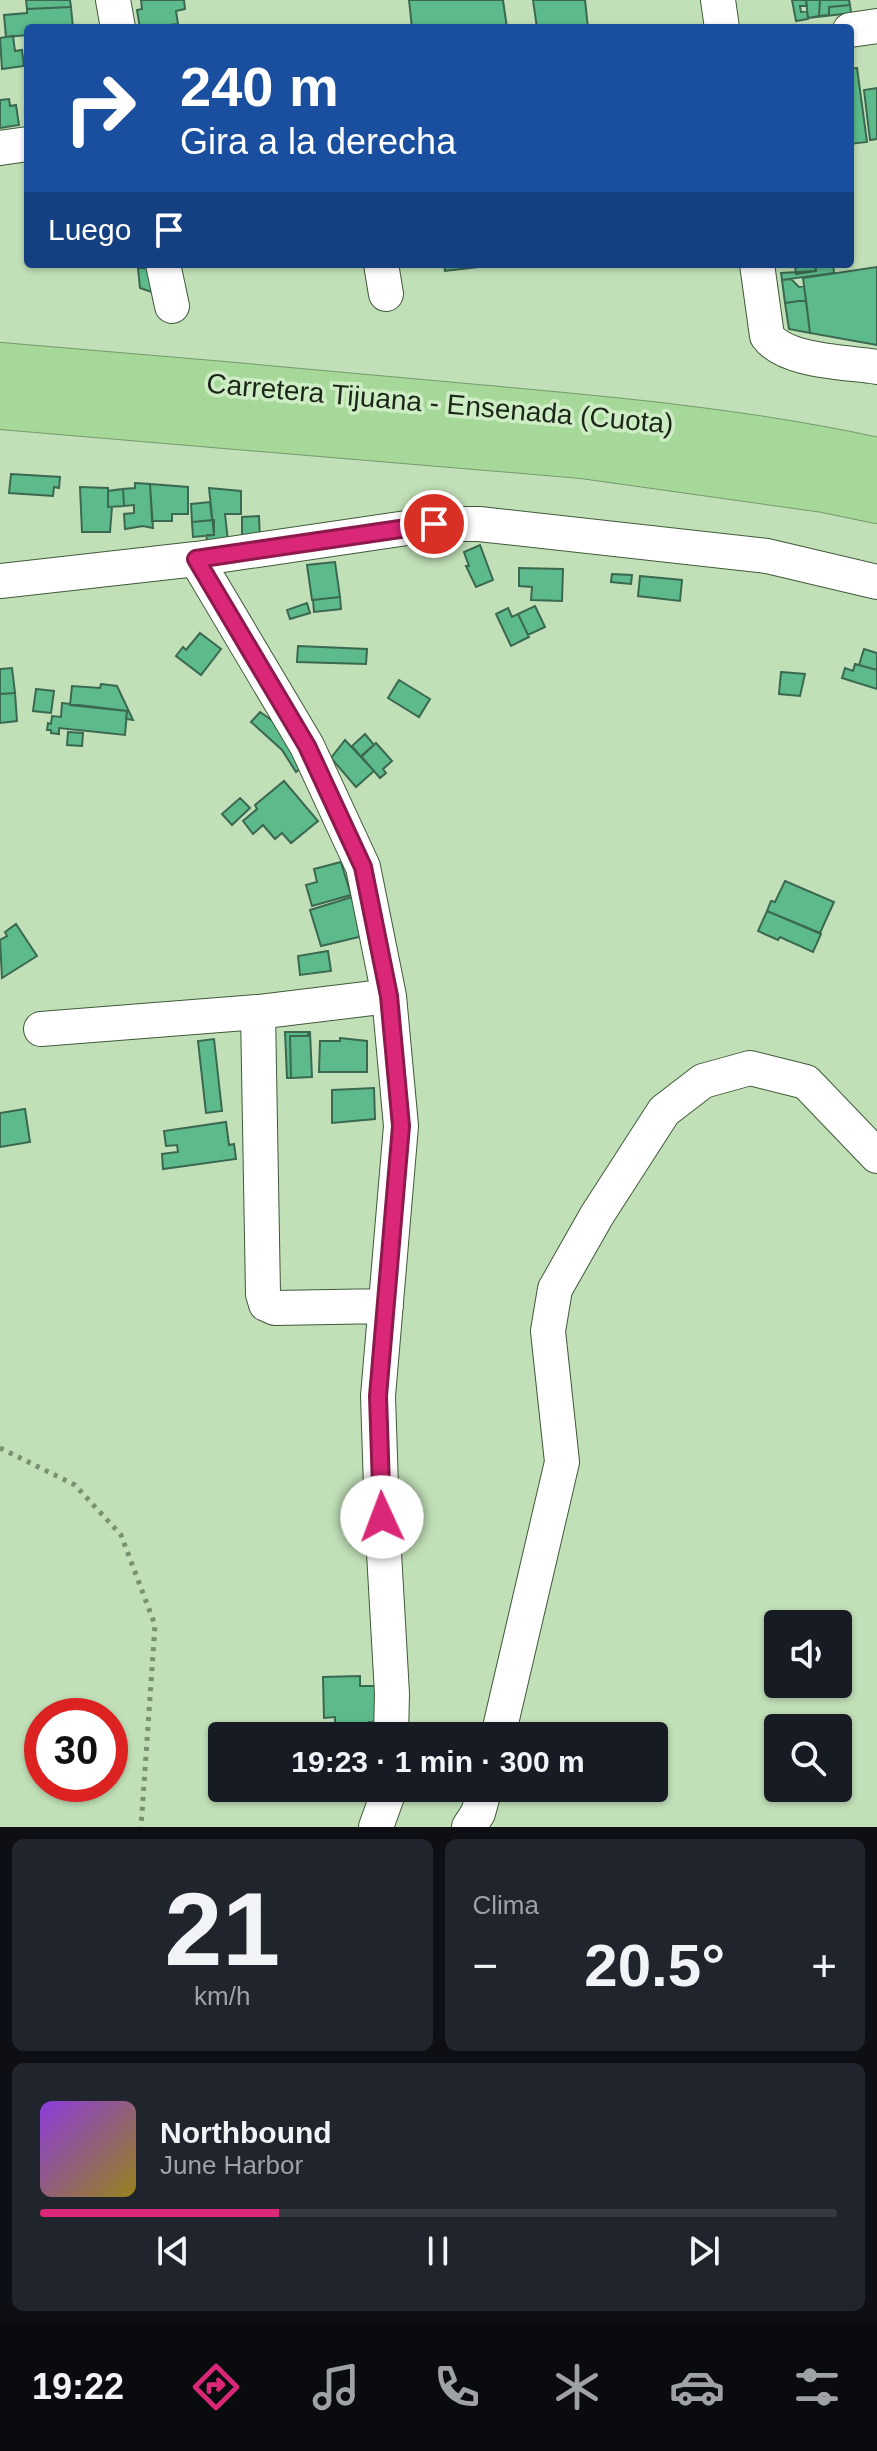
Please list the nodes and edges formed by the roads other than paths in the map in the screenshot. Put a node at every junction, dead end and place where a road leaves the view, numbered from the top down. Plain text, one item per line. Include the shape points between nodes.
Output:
1 (113, 0) edge
2 (718, 0) edge
3 (117, 24) edge
4 (721, 24) edge
5 (877, 26) edge
6 (854, 29) edge
7 (24, 145) edge
8 (0, 148) edge
9 (164, 268) edge
10 (758, 268) edge
11 (172, 306) dead end
12 (0, 365) edge
13 (877, 367) edge
14 (0, 407) edge
15 (877, 460) edge
16 (877, 501) edge
17 (196, 559) junction
18 (0, 581) edge
19 (877, 582) edge
20 (389, 996) junction
21 (258, 1012) junction
22 (41, 1029) dead end
23 (877, 1156) edge
24 (386, 1306) junction
25 (391, 1722) edge
26 (501, 1722) edge
27 (385, 1802) edge
28 (481, 1802) edge
29 (376, 1827) edge
30 (469, 1827) edge

1 - 3 street
2 - 4 street
5 - 6 street
7 - 8 street
9 - 11 street
10 - 13 street via 767,336 774,345 788,353
12 - 15 highway, Carretera Tijuana - Ensenada (Cuota) via 688,427
14 - 16 highway, Carretera Tijuana - Ensenada (Cuota) via 582,456
17 - 18 street
17 - 19 street via 434,524 479,524 767,556
17 - 20 street via 307,746 363,867
20 - 21 street
20 - 24 street via 401,1126
21 - 22 street
21 - 24 street via 266,1304
23 - 26 street via 806,1082 750,1068 703,1081 664,1111 555,1289 548,1331 562,1462
24 - 25 street via 378,1396
27 - 29 street
28 - 30 street

